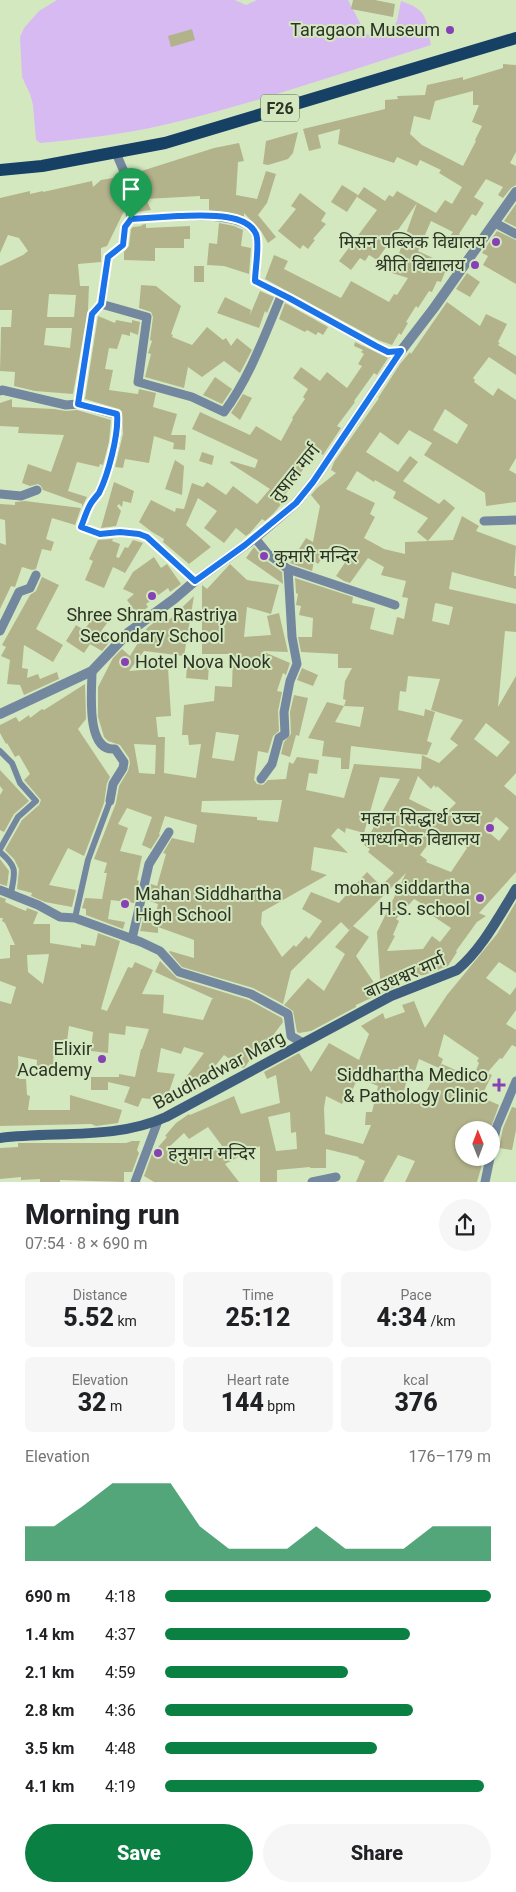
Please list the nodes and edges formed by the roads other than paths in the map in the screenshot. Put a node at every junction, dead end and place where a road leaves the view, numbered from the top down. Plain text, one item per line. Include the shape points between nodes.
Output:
1 (516, 38) edge
2 (116, 153) junction
3 (0, 170) edge
4 (516, 192) edge
5 (131, 219) junction
6 (495, 223) junction
7 (516, 234) edge
8 (282, 294) junction
9 (101, 304) junction
10 (401, 351) junction
11 (0, 390) edge
12 (78, 404) junction
13 (38, 490) dead end
14 (0, 494) edge
15 (516, 520) edge
16 (484, 521) dead end
17 (255, 538) junction
18 (288, 569) junction
19 (36, 575) dead end
20 (195, 581) junction
21 (395, 605) dead end
22 (0, 631) edge
23 (92, 671) junction
24 (0, 714) edge
25 (0, 751) edge
26 (261, 779) dead end
27 (110, 801) joint
28 (170, 832) dead end
29 (0, 851) edge
30 (516, 889) edge
31 (0, 890) edge
32 (11, 894) junction
33 (75, 918) junction
34 (132, 939) junction
35 (303, 1044) junction
36 (516, 1081) edge
37 (158, 1121) junction
38 (499, 1121) edge
39 (0, 1138) edge
40 (488, 1166) edge
41 (336, 1177) dead end
42 (135, 1182) edge
43 (312, 1182) edge
44 (485, 1182) edge

1 - 2 main road, F26 via 166,143
2 - 3 main road, F26
2 - 5 street via 131,188
4 - 6 street, तुषाल मार्ग
5 - 8 street via 218,216 239,220 252,228 256,235 255,281
5 - 9 street via 125,227 123,245 108,257
6 - 7 street
6 - 10 street, तुषाल मार्ग
8 - 9 street via 239,392 224,412 192,397 138,382 147,317
8 - 10 street via 388,352
9 - 12 street via 92,314
10 - 17 street, तुषाल मार्ग via 313,482 296,503
11 - 12 street via 66,405
12 - 20 street via 117,414 118,424 103,482 81,527 100,534 120,532 147,537
13 - 14 street via 21,496
15 - 16 street
17 - 18 street via 268,554
17 - 20 street, तुषाल मार्ग
18 - 21 street
18 - 26 street via 297,664 284,712 285,734 279,738 272,764
19 - 22 street via 30,588 19,592
20 - 23 street, तुषाल मार्ग via 129,632
23 - 24 street, तुषाल मार्ग
23 - 27 street via 93,728 104,747 115,749 124,762 113,784
25 - 29 street via 12,762 20,783 36,801 18,817
27 - 33 street via 88,860
28 - 34 street via 145,874
29 - 32 street via 15,870
30 - 35 main road, बाउधश्वर मार्ग via 485,937 457,970 391,996
31 - 32 street
32 - 33 street via 60,917
33 - 34 street
34 - 35 street via 160,951 179,972 251,994 288,1014 291,1036
35 - 37 main road, Baudhadwar Marg
36 - 38 street
37 - 39 main road, Baudhadwar Marg via 111,1132
37 - 42 street
40 - 44 street
41 - 43 street

